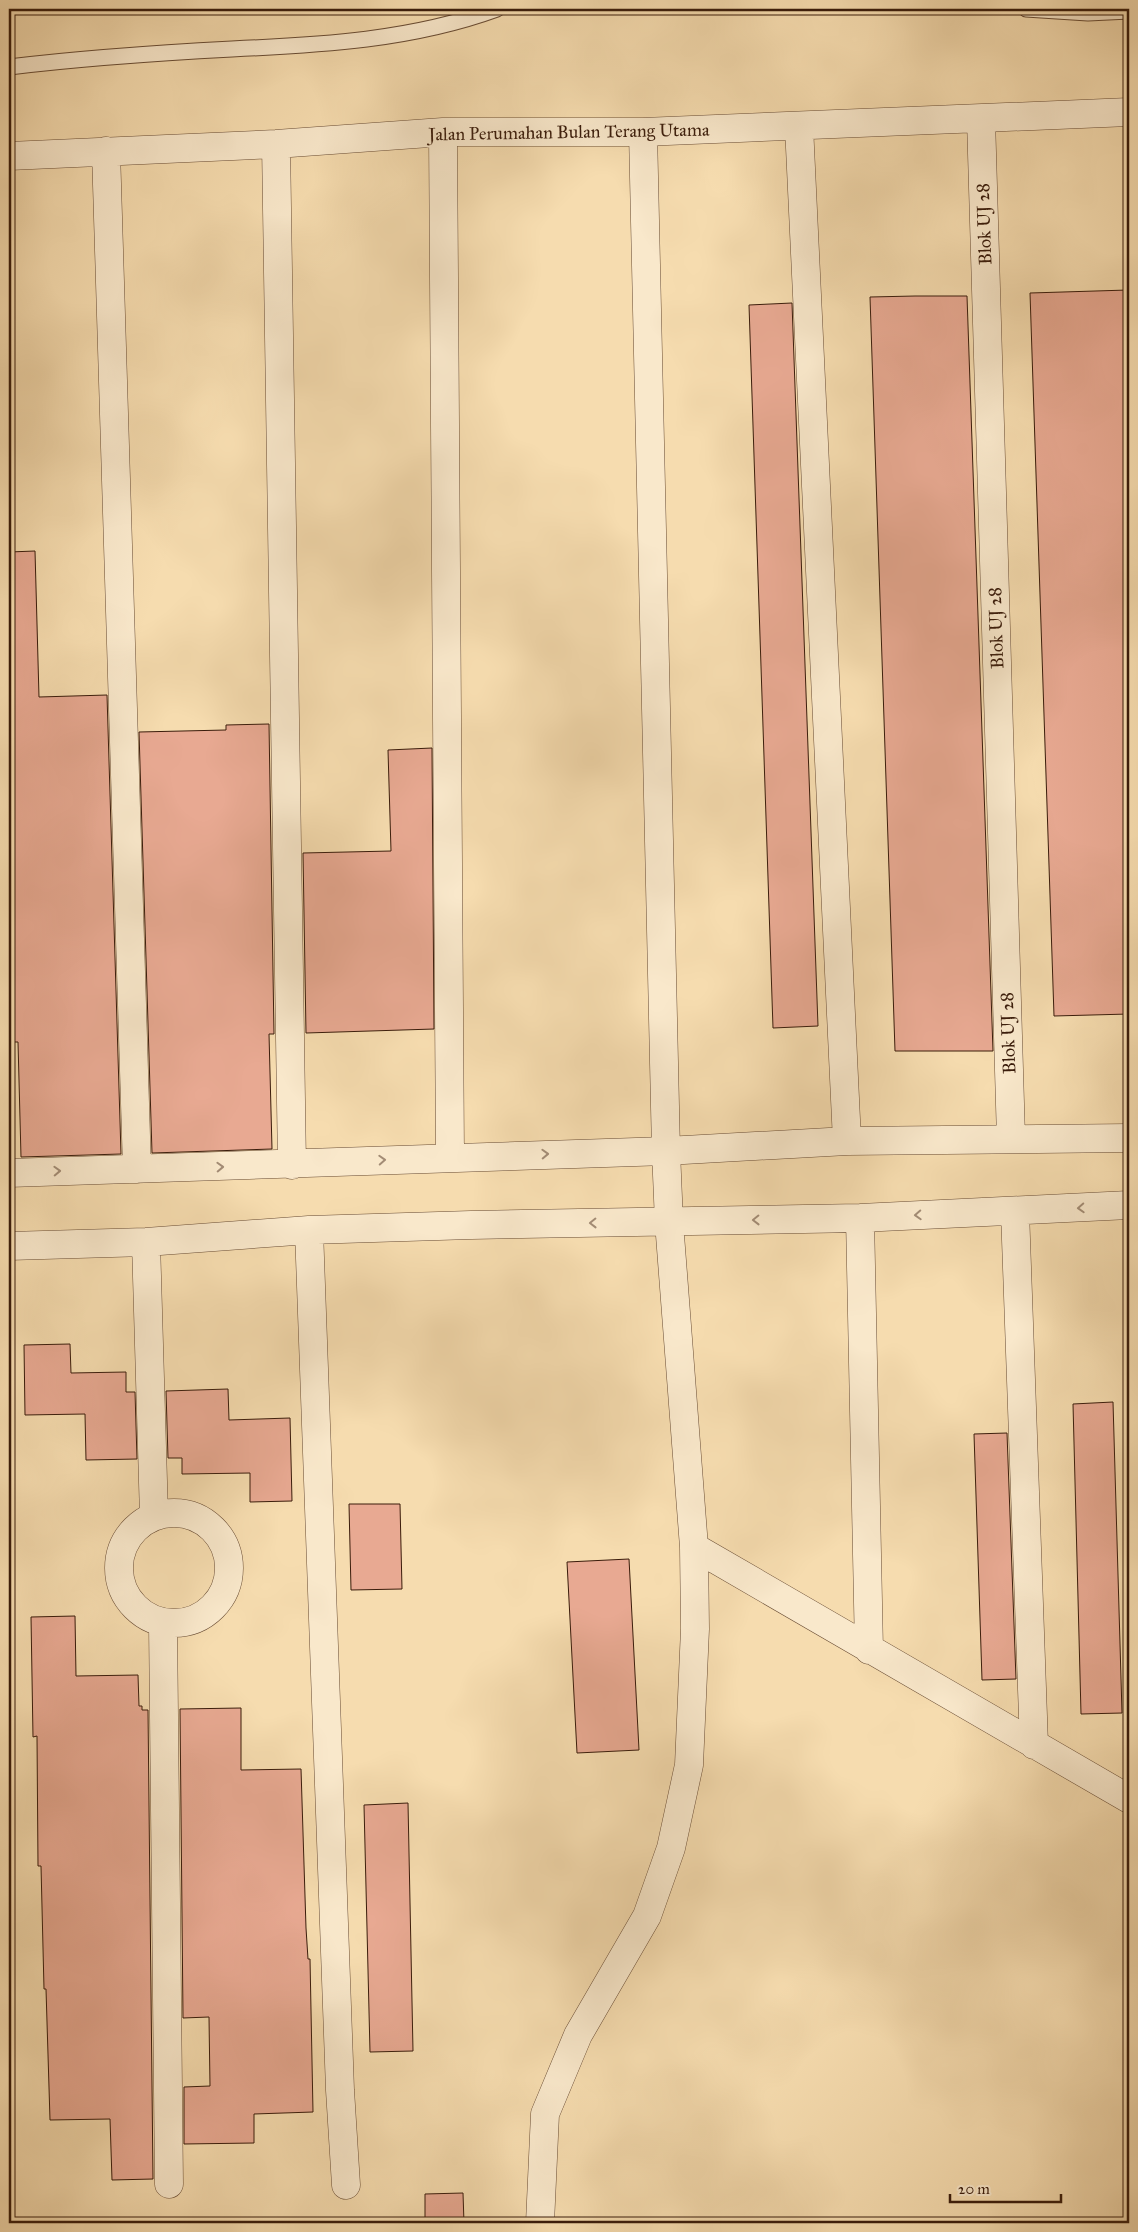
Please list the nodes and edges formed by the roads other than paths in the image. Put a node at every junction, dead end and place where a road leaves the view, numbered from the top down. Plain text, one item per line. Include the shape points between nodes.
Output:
1 (497, 9) edge
2 (1026, 9) edge
3 (1129, 11) edge
4 (9, 67) edge
5 (1129, 112) edge
6 (981, 119) junction
7 (799, 126) junction
8 (443, 132) junction
9 (643, 132) junction
10 (276, 144) junction
11 (106, 151) junction
12 (9, 156) edge
13 (1011, 1138) junction
14 (1129, 1138) edge
15 (847, 1140) junction
16 (666, 1151) junction
17 (450, 1156) junction
18 (292, 1165) junction
19 (137, 1169) junction
20 (9, 1173) edge
21 (1129, 1205) edge
22 (1015, 1211) junction
23 (860, 1218) junction
24 (669, 1222) junction
25 (310, 1230) junction
26 (146, 1242) junction
27 (9, 1246) edge
28 (154, 1516) junction
29 (694, 1547) junction
30 (163, 1623) junction
31 (869, 1650) junction
32 (1034, 1746) junction
33 (1129, 1799) edge
34 (169, 2184) dead end
35 (346, 2185) dead end
36 (540, 2220) edge

1 - 4 lane via 446,26 380,38 304,47 77,59
2 - 3 lane
5 - 6 street, Jalan Perumahan Bulan Terang Utama
6 - 7 street, Jalan Perumahan Bulan Terang Utama
6 - 13 street, Blok UJ 28
7 - 9 street, Jalan Perumahan Bulan Terang Utama
7 - 15 street
8 - 9 street, Jalan Perumahan Bulan Terang Utama
8 - 10 street, Jalan Perumahan Bulan Terang Utama
8 - 17 street
9 - 16 street
10 - 11 street, Jalan Perumahan Bulan Terang Utama
10 - 18 street
11 - 12 street, Jalan Perumahan Bulan Terang Utama
11 - 19 street
13 - 14 street
13 - 15 street
15 - 16 street
17 -> 16 street
16 - 24 street
18 -> 17 street
19 -> 18 street
20 -> 19 street
21 -> 22 street
22 -> 23 street
22 - 32 street
23 -> 24 street
23 - 31 street
24 -> 25 street
24 - 29 street
25 - 26 street
25 - 35 street
26 - 27 street
26 - 28 street
28 - 30 street via 131,1532 120,1558 122,1586 138,1610
28 - 30 street via 183,1512 210,1525 226,1549 229,1578 216,1605 192,1621
29 - 31 street
29 - 36 street via 695,1629 689,1765 672,1848 647,1916 578,2035 545,2114
30 - 34 street
31 - 32 street
32 - 33 street

